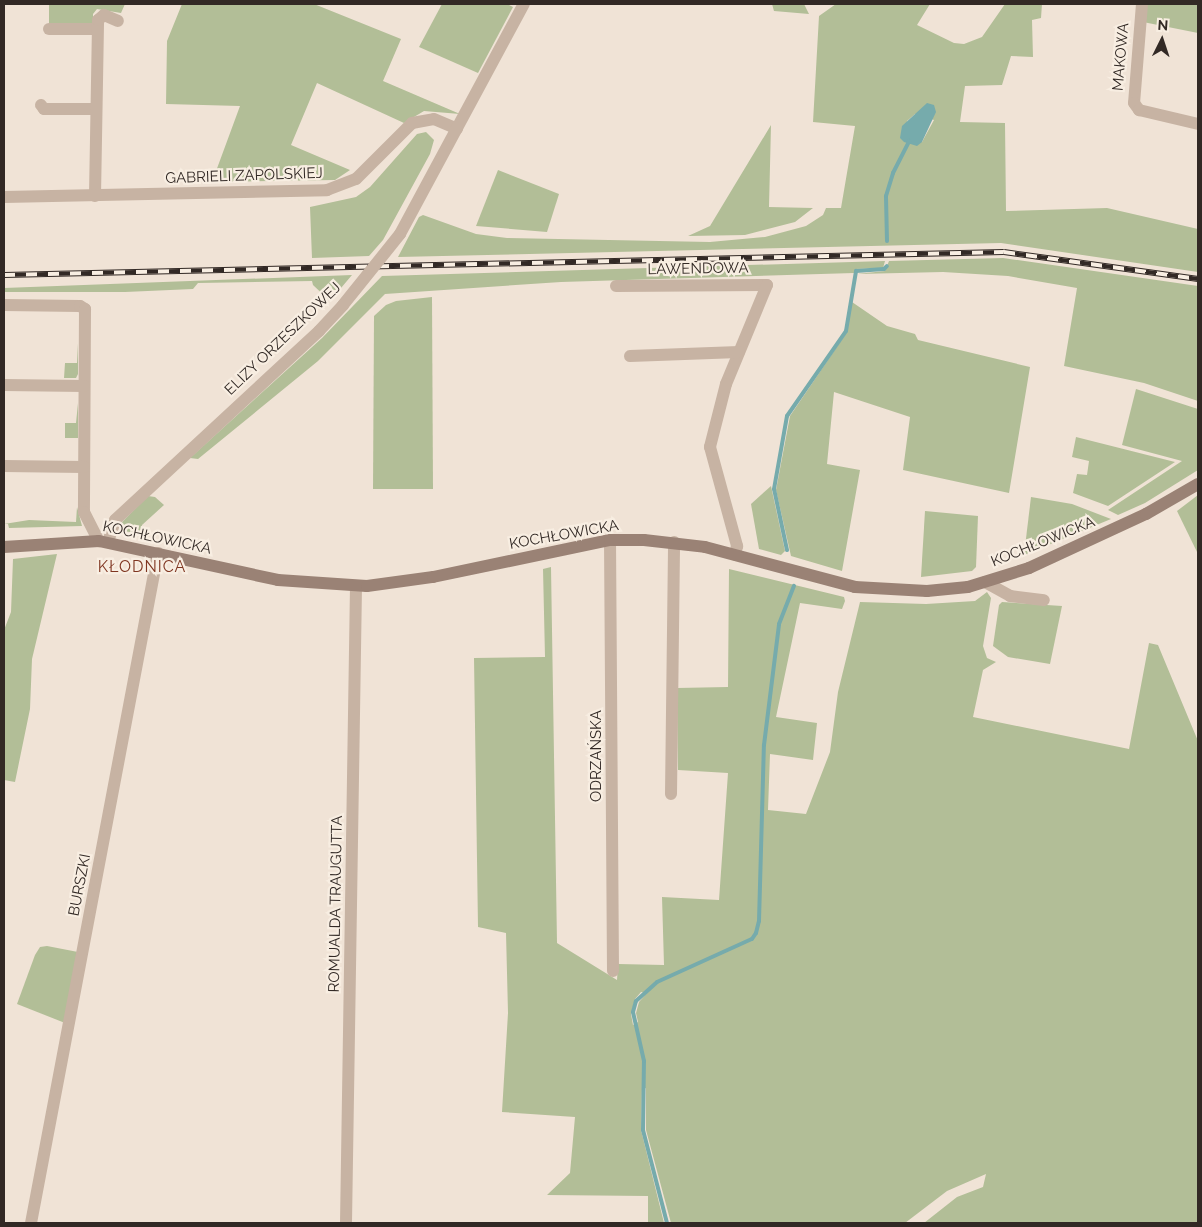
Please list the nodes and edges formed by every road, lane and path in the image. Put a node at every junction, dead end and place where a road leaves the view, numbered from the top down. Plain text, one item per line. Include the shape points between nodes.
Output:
1 (523, 4) edge
2 (1142, 4) edge
3 (118, 21) dead end
4 (48, 29) dead end
5 (97, 30) junction
6 (41, 104) dead end
7 (96, 109) junction
8 (1198, 124) edge
9 (458, 128) junction
10 (95, 196) junction
11 (4, 197) edge
12 (616, 286) dead end
13 (4, 305) edge
14 (740, 352) junction
15 (630, 356) dead end
16 (4, 385) edge
17 (84, 386) junction
18 (4, 466) edge
19 (84, 467) junction
20 (1198, 484) edge
21 (610, 540) junction
22 (103, 542) junction
23 (674, 542) junction
24 (4, 548) edge
25 (158, 553) junction
26 (735, 555) junction
27 (985, 582) junction
28 (356, 586) junction
29 (1044, 600) dead end
30 (671, 794) dead end
31 (614, 971) dead end
32 (31, 1223) edge
33 (346, 1223) edge

1 - 9 street, ELIZY ORZESZKOWEJ
2 - 8 street, MAKOWA via 1134,103 1139,110
3 - 5 street via 100,16
4 - 5 street
5 - 7 street
6 - 7 street via 44,109
7 - 10 street
9 - 10 street, GABRIELI ZAPOLSKIEJ via 434,119 412,123 356,179 327,190
9 - 22 street, ELIZY ORZESZKOWEJ, bridge via 400,234 343,305 115,520
10 - 11 street, GABRIELI ZAPOLSKIEJ
12 - 14 street, LAWENDOWA via 767,284
13 - 17 street via 80,306 85,309
14 - 15 street
14 - 26 street, LAWENDOWA via 726,384 710,447 737,546
16 - 17 street
17 - 19 street
18 - 19 street
19 - 22 street via 84,512
20 - 27 street, KOCHŁOWICKA via 1104,536 1029,568
21 - 23 street, KOCHŁOWICKA
21 - 28 street, KOCHŁOWICKA via 433,577
21 - 31 street, ODRZAŃSKA
22 - 24 street, KOCHŁOWICKA
22 - 25 street, KOCHŁOWICKA
23 - 26 street, KOCHŁOWICKA
23 - 30 street
25 - 28 street, KOCHŁOWICKA via 278,580
25 - 32 street, BURSZKI
26 - 27 street, KOCHŁOWICKA via 828,581 875,589 939,590
27 - 29 street via 1010,596
28 - 33 street, ROMUALDA TRAUGUTTA

